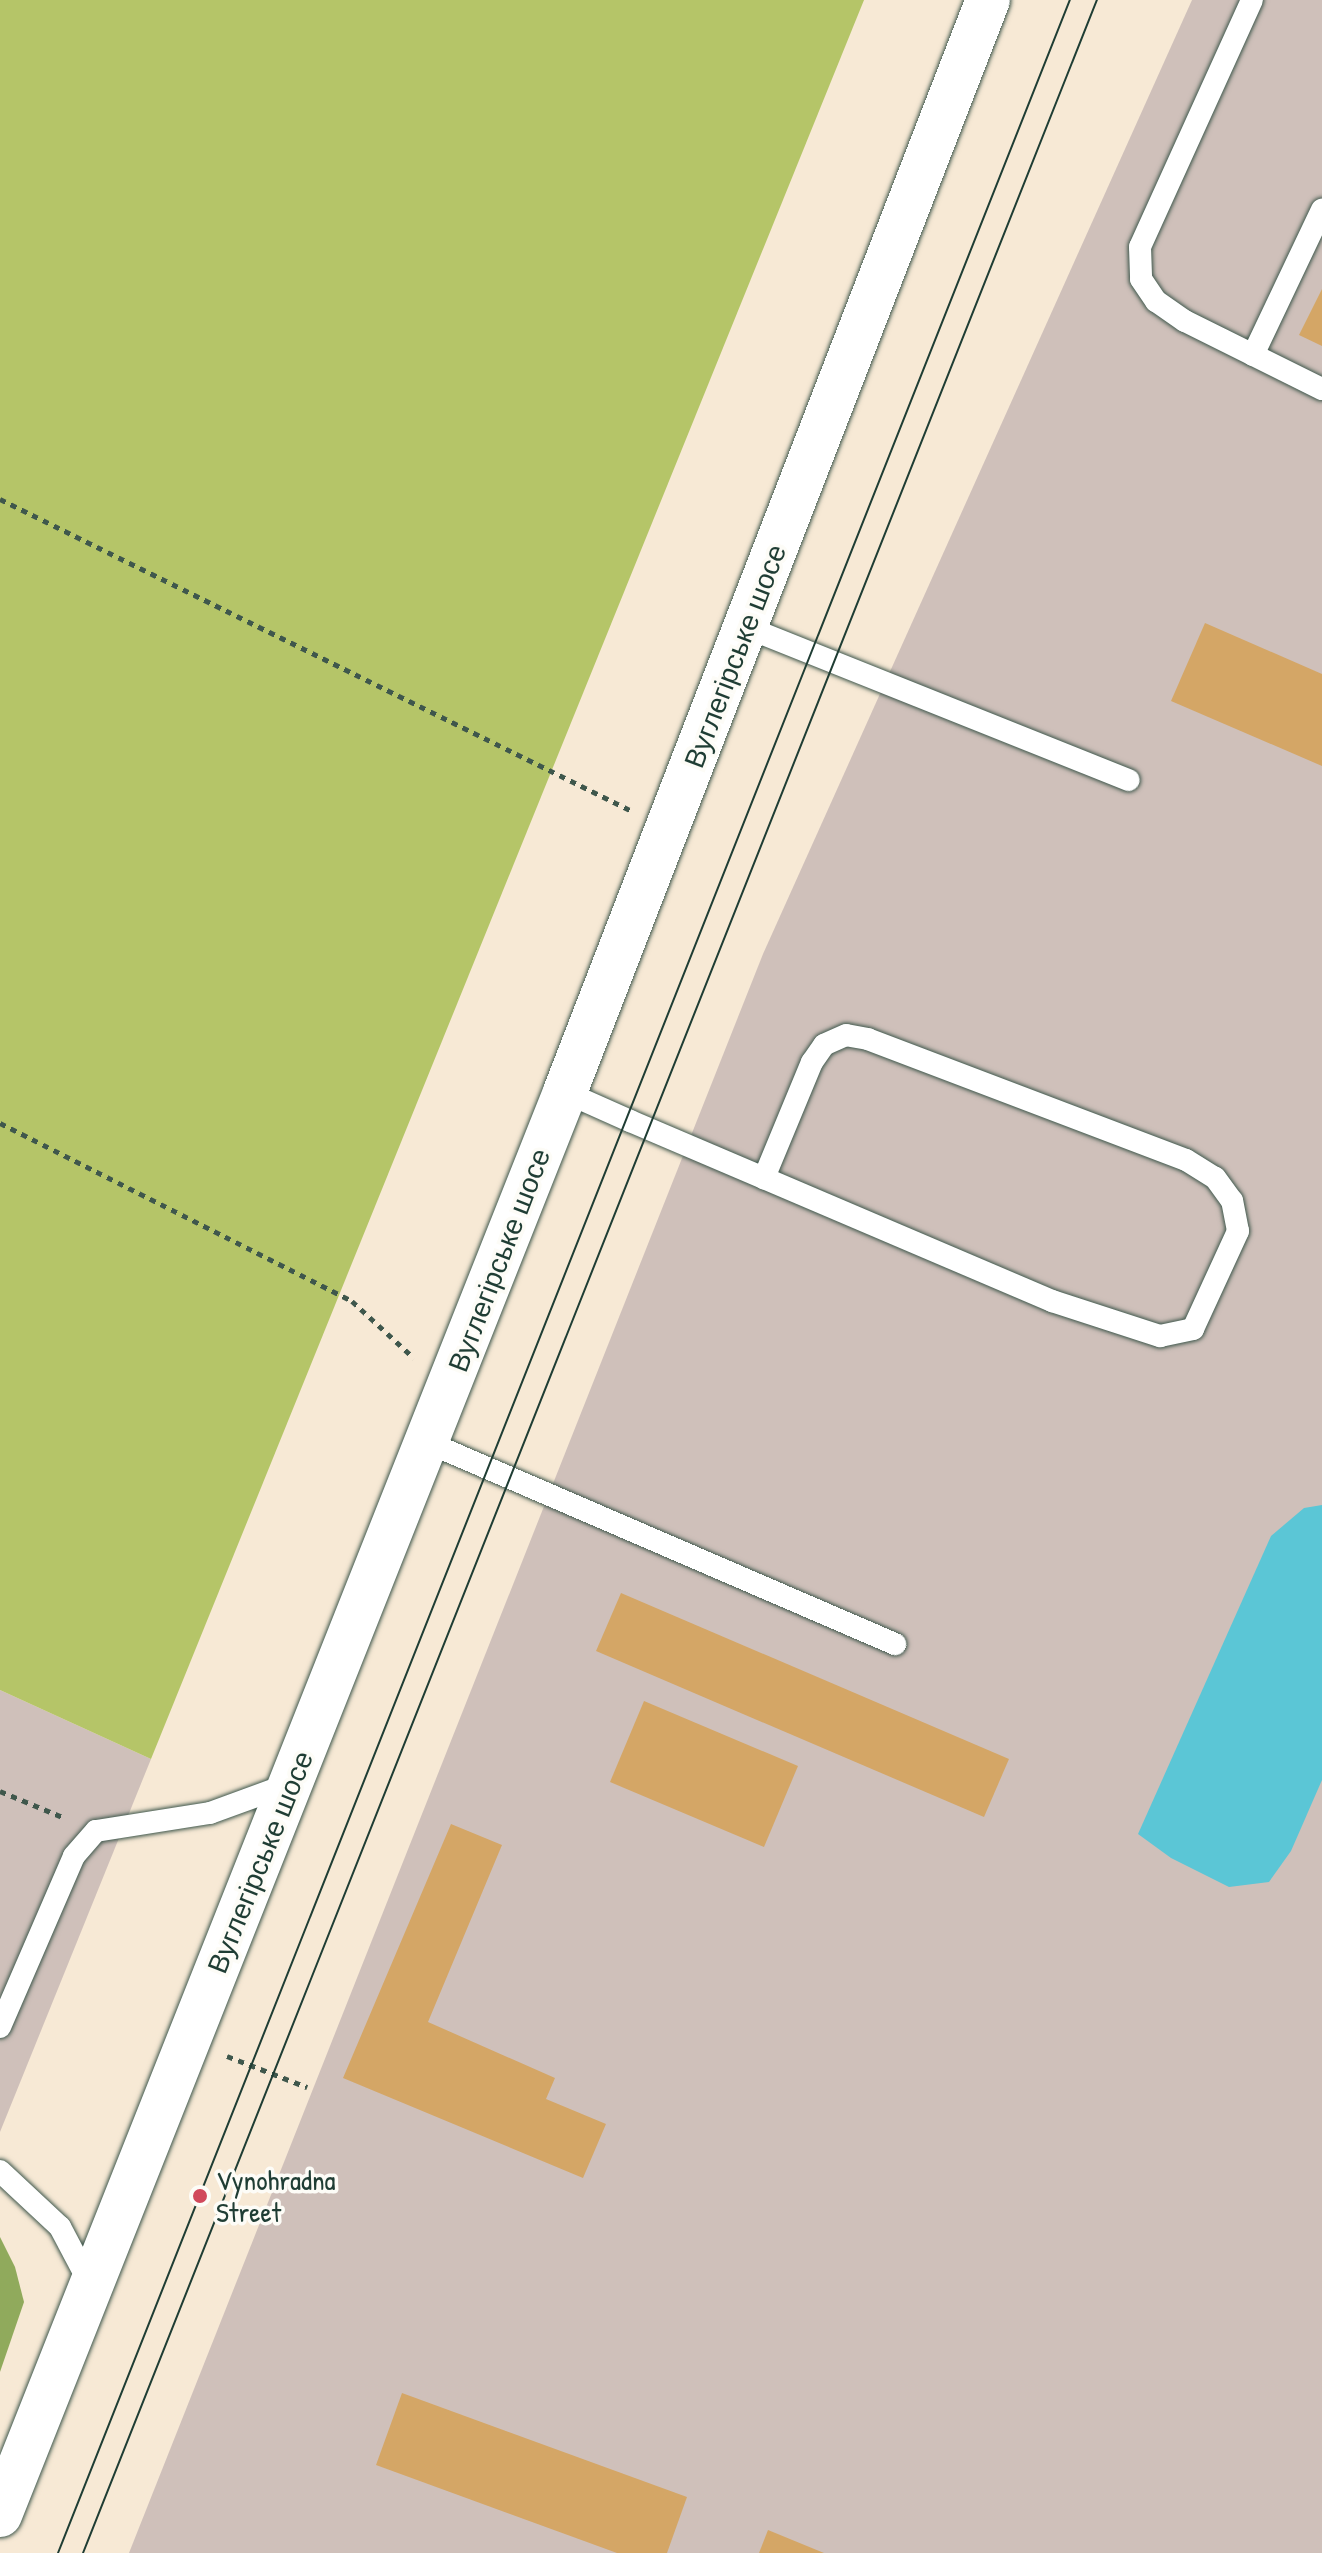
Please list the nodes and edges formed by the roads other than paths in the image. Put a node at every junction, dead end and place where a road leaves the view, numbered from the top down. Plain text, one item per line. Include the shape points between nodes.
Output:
1 (988, 0) edge
2 (1252, 0) edge
3 (1322, 210) edge
4 (1253, 355) junction
5 (1322, 389) edge
6 (746, 627) junction
7 (1129, 780) dead end
8 (565, 1092) junction
9 (764, 1178) junction
10 (427, 1442) junction
11 (895, 1644) dead end
12 (292, 1783) junction
13 (0, 2027) edge
14 (0, 2171) edge
15 (91, 2285) junction
16 (0, 2515) edge

1 - 6 street, Вуглегірське шосе
2 - 4 lane via 1140,247 1141,279 1156,301
3 - 4 lane
4 - 5 lane
6 - 7 lane
6 - 8 street, Вуглегірське шосе
8 - 9 lane
8 - 10 street, Вуглегірське шосе
9 - 9 lane via 812,1062 824,1045 846,1035 1186,1160 1215,1178 1232,1201 1238,1231 1193,1329 1160,1336 1052,1301
10 - 11 lane
10 - 12 street, Вуглегірське шосе
12 - 13 lane via 210,1813 96,1831 74,1856
12 - 15 street, Вуглегірське шосе
14 - 15 lane via 60,2227
15 - 16 street, Вуглегірське шосе

